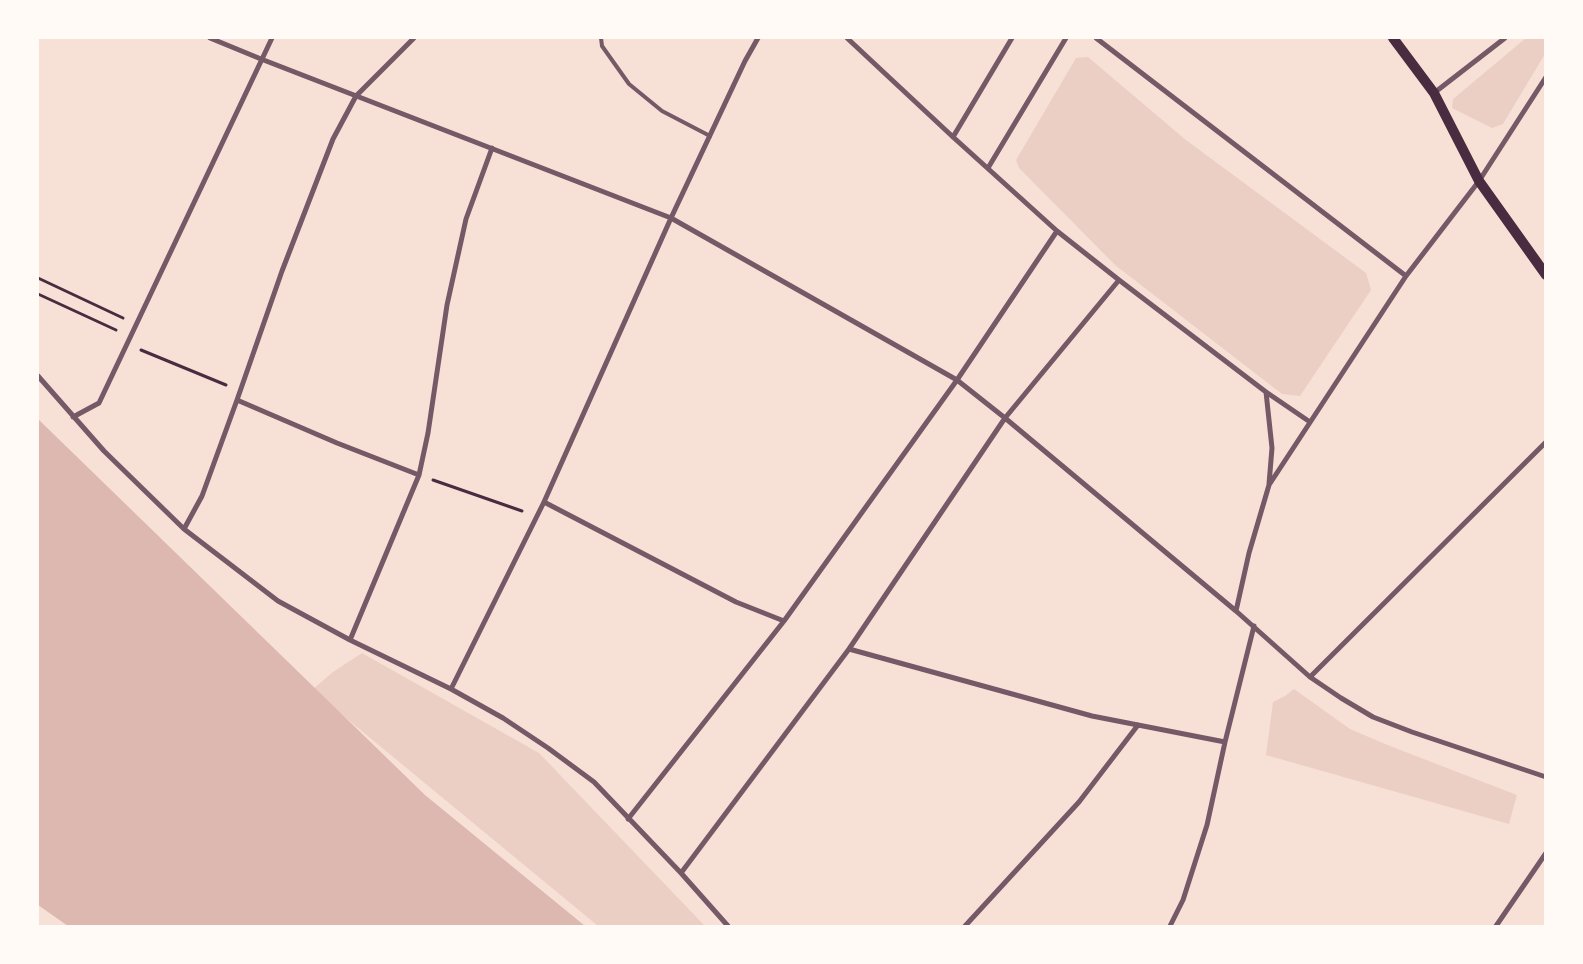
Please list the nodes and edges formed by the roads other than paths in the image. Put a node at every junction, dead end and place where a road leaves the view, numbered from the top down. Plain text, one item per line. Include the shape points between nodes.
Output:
1 (210, 38) edge
2 (272, 38) edge
3 (414, 38) edge
4 (601, 38) edge
5 (758, 38) edge
6 (847, 38) edge
7 (1012, 38) edge
8 (1066, 38) edge
9 (1096, 38) edge
10 (1393, 38) edge
11 (1505, 38) edge
12 (262, 59) junction
13 (1546, 77) edge
14 (1434, 93) junction
15 (356, 96) junction
16 (710, 136) junction
17 (953, 137) junction
18 (492, 148) junction
19 (988, 168) junction
20 (1479, 182) junction
21 (671, 218) junction
22 (1057, 231) junction
23 (1406, 276) junction
24 (1546, 276) edge
25 (1119, 280) junction
26 (38, 376) edge
27 (957, 380) junction
28 (1266, 392) junction
29 (238, 400) junction
30 (73, 417) junction
31 (1005, 418) junction
32 (1310, 422) junction
33 (1546, 442) edge
34 (419, 475) junction
35 (1269, 485) junction
36 (544, 502) junction
37 (184, 529) junction
38 (1236, 611) junction
39 (784, 621) junction
40 (1254, 626) junction
41 (350, 640) junction
42 (849, 649) junction
43 (1310, 677) junction
44 (451, 689) junction
45 (1138, 725) junction
46 (1224, 742) junction
47 (1546, 777) edge
48 (628, 819) junction
49 (1546, 853) edge
50 (681, 873) junction
51 (728, 926) edge
52 (965, 926) edge
53 (1170, 926) edge
54 (1496, 926) edge

1 - 12 street
2 - 12 street
3 - 15 street
4 - 16 lane via 602,46 630,84 662,111
5 - 16 street
6 - 17 street
7 - 17 street
8 - 19 street
9 - 23 street
10 - 14 main road
11 - 14 street
12 - 15 street
12 - 30 street via 99,403
13 - 20 street
14 - 20 main road
15 - 18 street
15 - 29 street via 330,148 282,271
16 - 21 street
17 - 19 street
18 - 21 street
18 - 34 street via 466,219
19 - 22 street
20 - 23 street
20 - 24 main road
21 - 27 street
21 - 36 street
22 - 25 street
22 - 27 street
23 - 32 street
25 - 28 street
25 - 31 street
26 - 30 street
27 - 31 street
27 - 39 street
28 - 32 street
28 - 35 street via 1272,448
29 - 34 street via 337,444
29 - 37 street via 202,496
30 - 37 street
31 - 38 street
31 - 42 street
32 - 35 street
33 - 43 street
34 - 41 street
35 - 38 street via 1248,552
36 - 39 street via 736,602
36 - 44 street
37 - 41 street via 278,601
38 - 40 street
39 - 48 street
40 - 43 street
40 - 46 street
41 - 44 street
42 - 45 street via 1092,716
42 - 50 street
43 - 47 street via 1373,717
44 - 48 street via 548,748 594,782
45 - 46 street
45 - 52 street via 1079,802
46 - 53 street via 1207,825 1183,900
48 - 50 street
49 - 54 street
50 - 51 street

